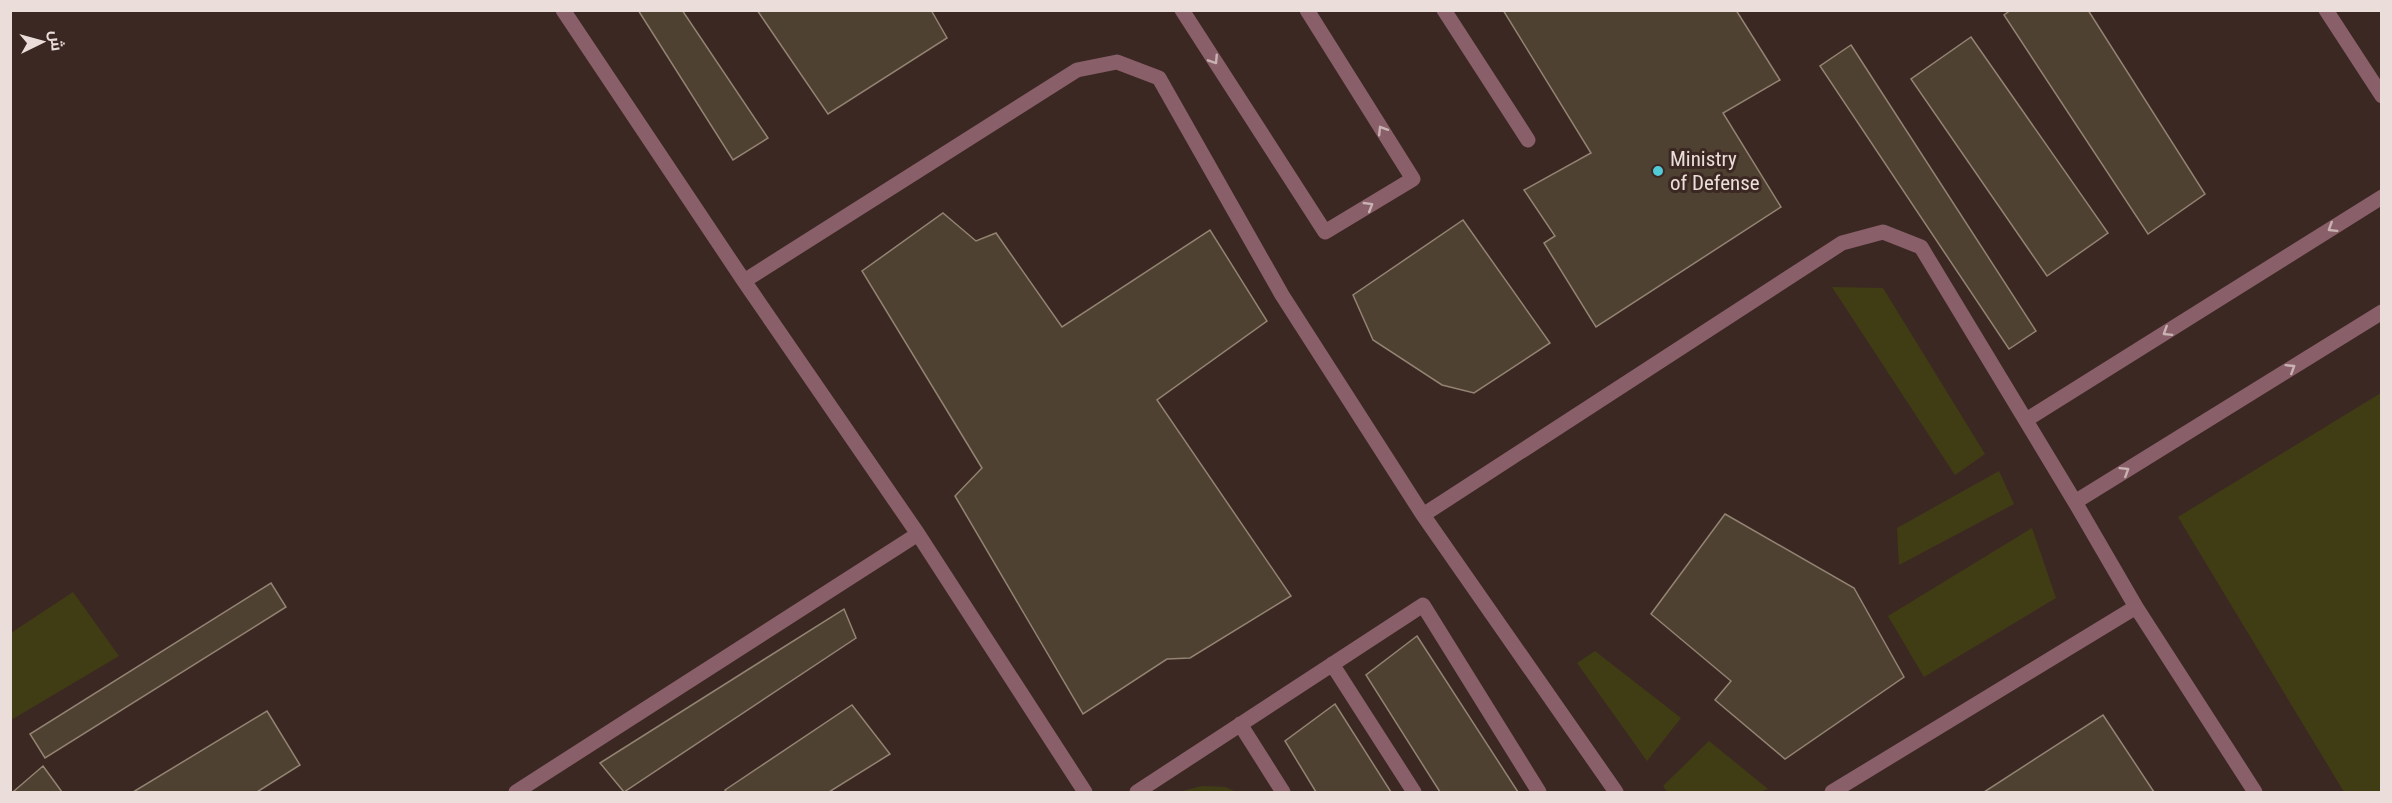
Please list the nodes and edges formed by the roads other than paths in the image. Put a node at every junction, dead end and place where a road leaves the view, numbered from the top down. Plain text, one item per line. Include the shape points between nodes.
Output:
1 (563, 10) edge
2 (1182, 10) edge
3 (1307, 10) edge
4 (1444, 10) edge
5 (2326, 10) edge
6 (2382, 96) edge
7 (1528, 140) dead end
8 (2382, 197) edge
9 (744, 282) junction
10 (2382, 312) edge
11 (2026, 420) junction
12 (2075, 502) junction
13 (1423, 515) junction
14 (918, 534) junction
15 (2136, 607) junction
16 (1332, 664) junction
17 (1240, 724) junction
18 (525, 790) edge
19 (1085, 792) edge
20 (1137, 792) edge
21 (1283, 792) edge
22 (1414, 792) edge
23 (1539, 792) edge
24 (1616, 792) edge
25 (1832, 792) edge
26 (2256, 792) edge

1 - 9 lane
2 -> 3 lane via 1325,232 1413,179
4 - 7 lane
5 - 6 lane
8 -> 11 lane
9 - 13 lane via 1077,70 1117,62 1159,78 1282,295
9 - 14 lane
12 -> 10 lane
11 - 12 lane
11 - 13 lane via 1921,247 1883,232 1842,243
12 - 15 lane
13 - 24 lane
14 - 18 lane
14 - 19 lane
15 - 25 lane
15 - 26 lane
16 - 17 lane
16 - 22 lane
16 - 23 lane via 1423,605
17 - 20 lane
17 - 21 lane

